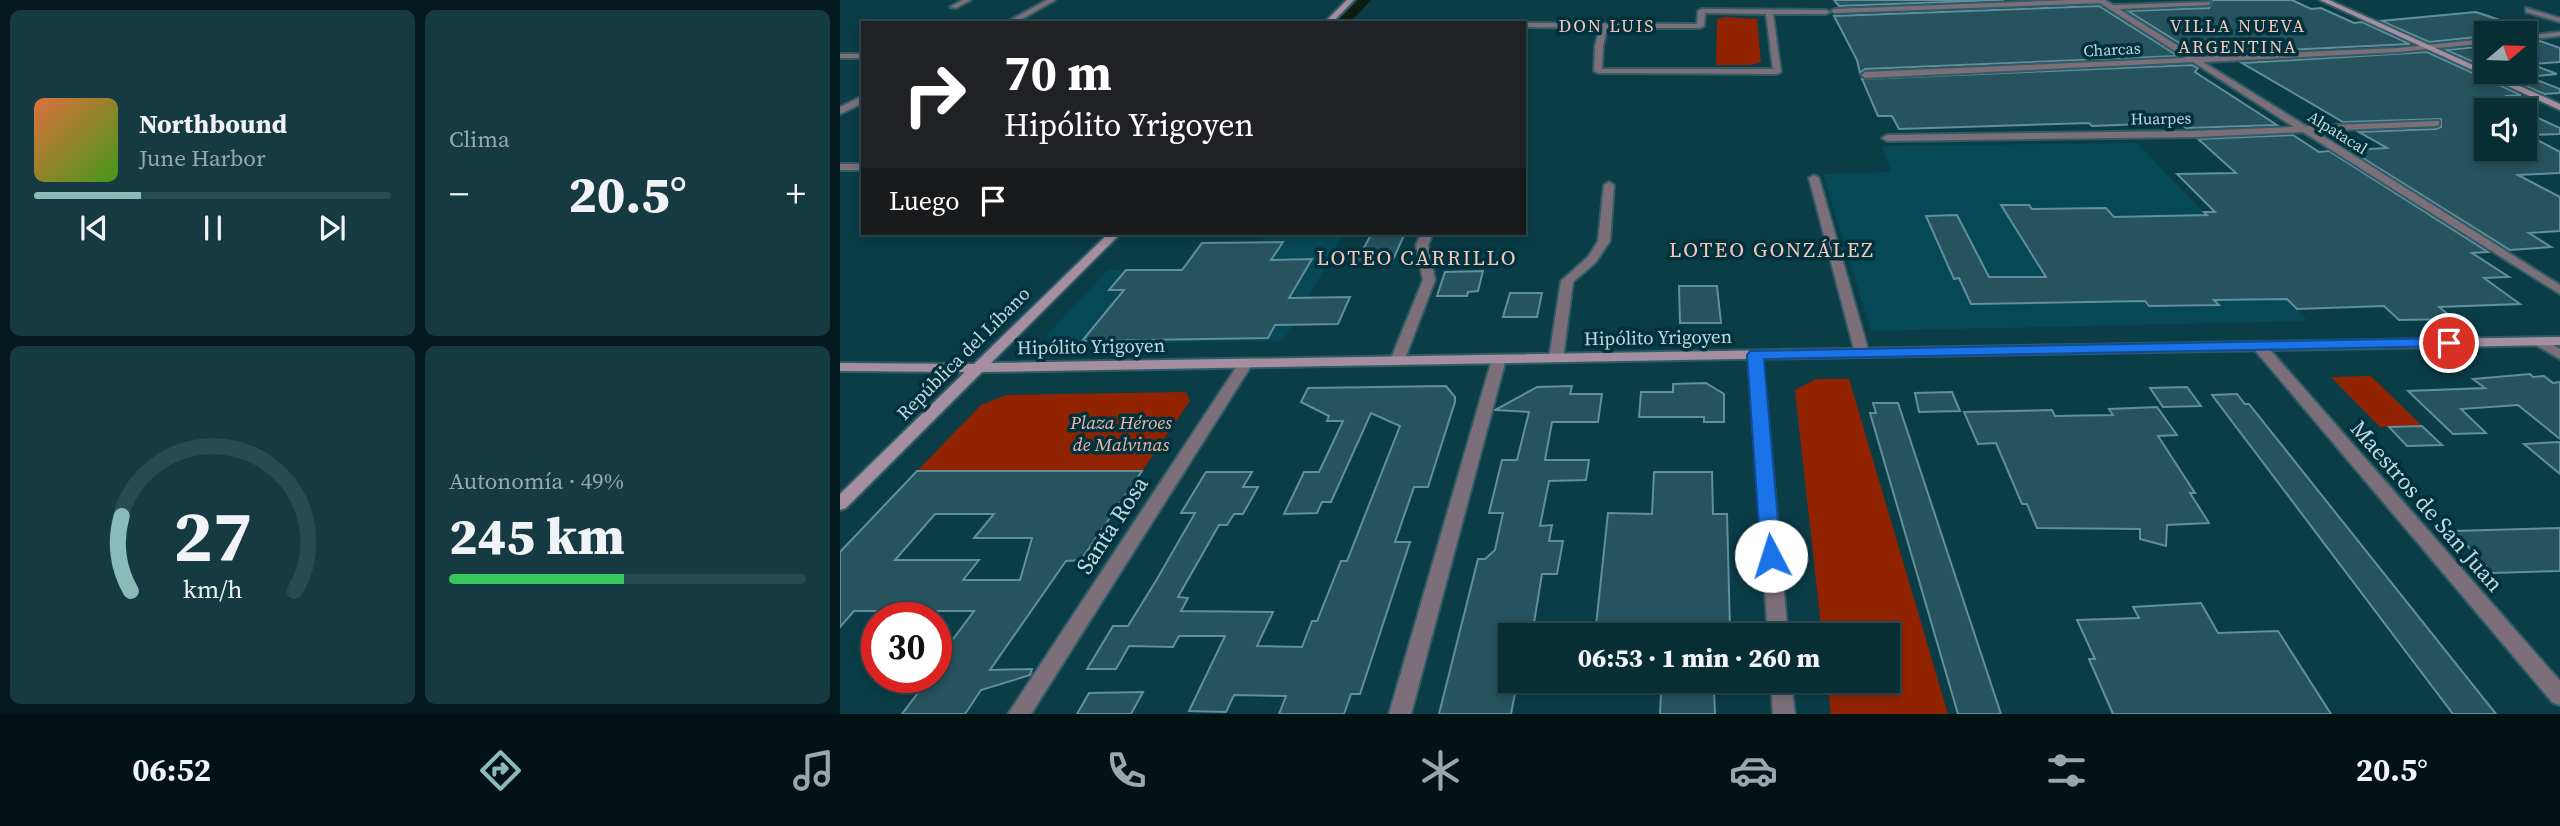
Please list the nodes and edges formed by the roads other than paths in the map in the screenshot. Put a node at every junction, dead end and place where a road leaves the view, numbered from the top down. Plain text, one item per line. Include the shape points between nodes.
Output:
1 (968, 0) edge
2 (1052, 0) edge
3 (1351, 0) edge
4 (2323, 0) edge
5 (2104, 3) edge
6 (2209, 3) dead end
7 (954, 7) dead end
8 (2529, 9) dead end
9 (1769, 11) junction
10 (2560, 20) edge
11 (1013, 21) edge
12 (1330, 21) edge
13 (1526, 25) edge
14 (1604, 25) junction
15 (2560, 34) edge
16 (2538, 36) edge
17 (2474, 42) edge
18 (2427, 47) junction
19 (840, 56) edge
20 (861, 56) edge
21 (2194, 60) junction
22 (1865, 75) dead end
23 (861, 100) edge
24 (2560, 107) edge
25 (840, 111) edge
26 (2437, 123) dead end
27 (2306, 130) junction
28 (1887, 138) dead end
29 (840, 167) edge
30 (861, 167) edge
31 (1814, 178) dead end
32 (1609, 185) dead end
33 (1113, 235) edge
34 (1426, 235) edge
35 (2560, 290) edge
36 (2560, 341) edge
37 (2541, 342) junction
38 (2259, 346) junction
39 (1862, 353) junction
40 (1755, 355) junction
41 (2560, 355) edge
42 (1556, 358) junction
43 (1499, 359) junction
44 (1397, 361) junction
45 (1246, 363) junction
46 (840, 367) edge
47 (978, 368) junction
48 (840, 504) edge
49 (1777, 623) edge
50 (1782, 693) edge
51 (2560, 696) edge
52 (1019, 714) edge
53 (1400, 714) edge
54 (1784, 714) edge

1 - 7 street
2 - 11 street
3 - 12 main road
4 - 18 main road
5 - 6 street
5 - 9 street
5 - 21 street, Alpatacal
8 - 10 street
9 - 14 street via 1702,11 1700,26
9 - 14 street via 1777,72 1598,71
13 - 14 street
15 - 16 street
17 - 18 street, Charcas
18 - 21 street, Charcas
18 - 24 main road
19 - 20 street
21 - 22 street, Charcas
21 - 27 street, Alpatacal
23 - 25 street
26 - 27 street, Huarpes
27 - 28 street, Huarpes
27 - 35 street, Alpatacal
29 - 30 street
31 - 39 street
32 - 42 street via 1604,241 1567,281
33 - 47 main road, República del Líbano
34 - 44 street via 1422,245 1429,280
36 - 37 main road, Hipólito Yrigoyen
37 - 38 main road, Hipólito Yrigoyen
37 - 41 street
38 - 39 main road, Hipólito Yrigoyen
38 - 51 street, Maestros de San Juan
39 - 40 main road, Hipólito Yrigoyen
40 - 42 main road, Hipólito Yrigoyen
40 - 49 street
42 - 43 main road, Hipólito Yrigoyen
43 - 44 main road, Hipólito Yrigoyen
43 - 53 street
44 - 45 main road, Hipólito Yrigoyen
45 - 47 main road, Hipólito Yrigoyen
45 - 52 street, Santa Rosa
46 - 47 main road, Hipólito Yrigoyen
47 - 48 main road, República del Líbano
50 - 54 street

